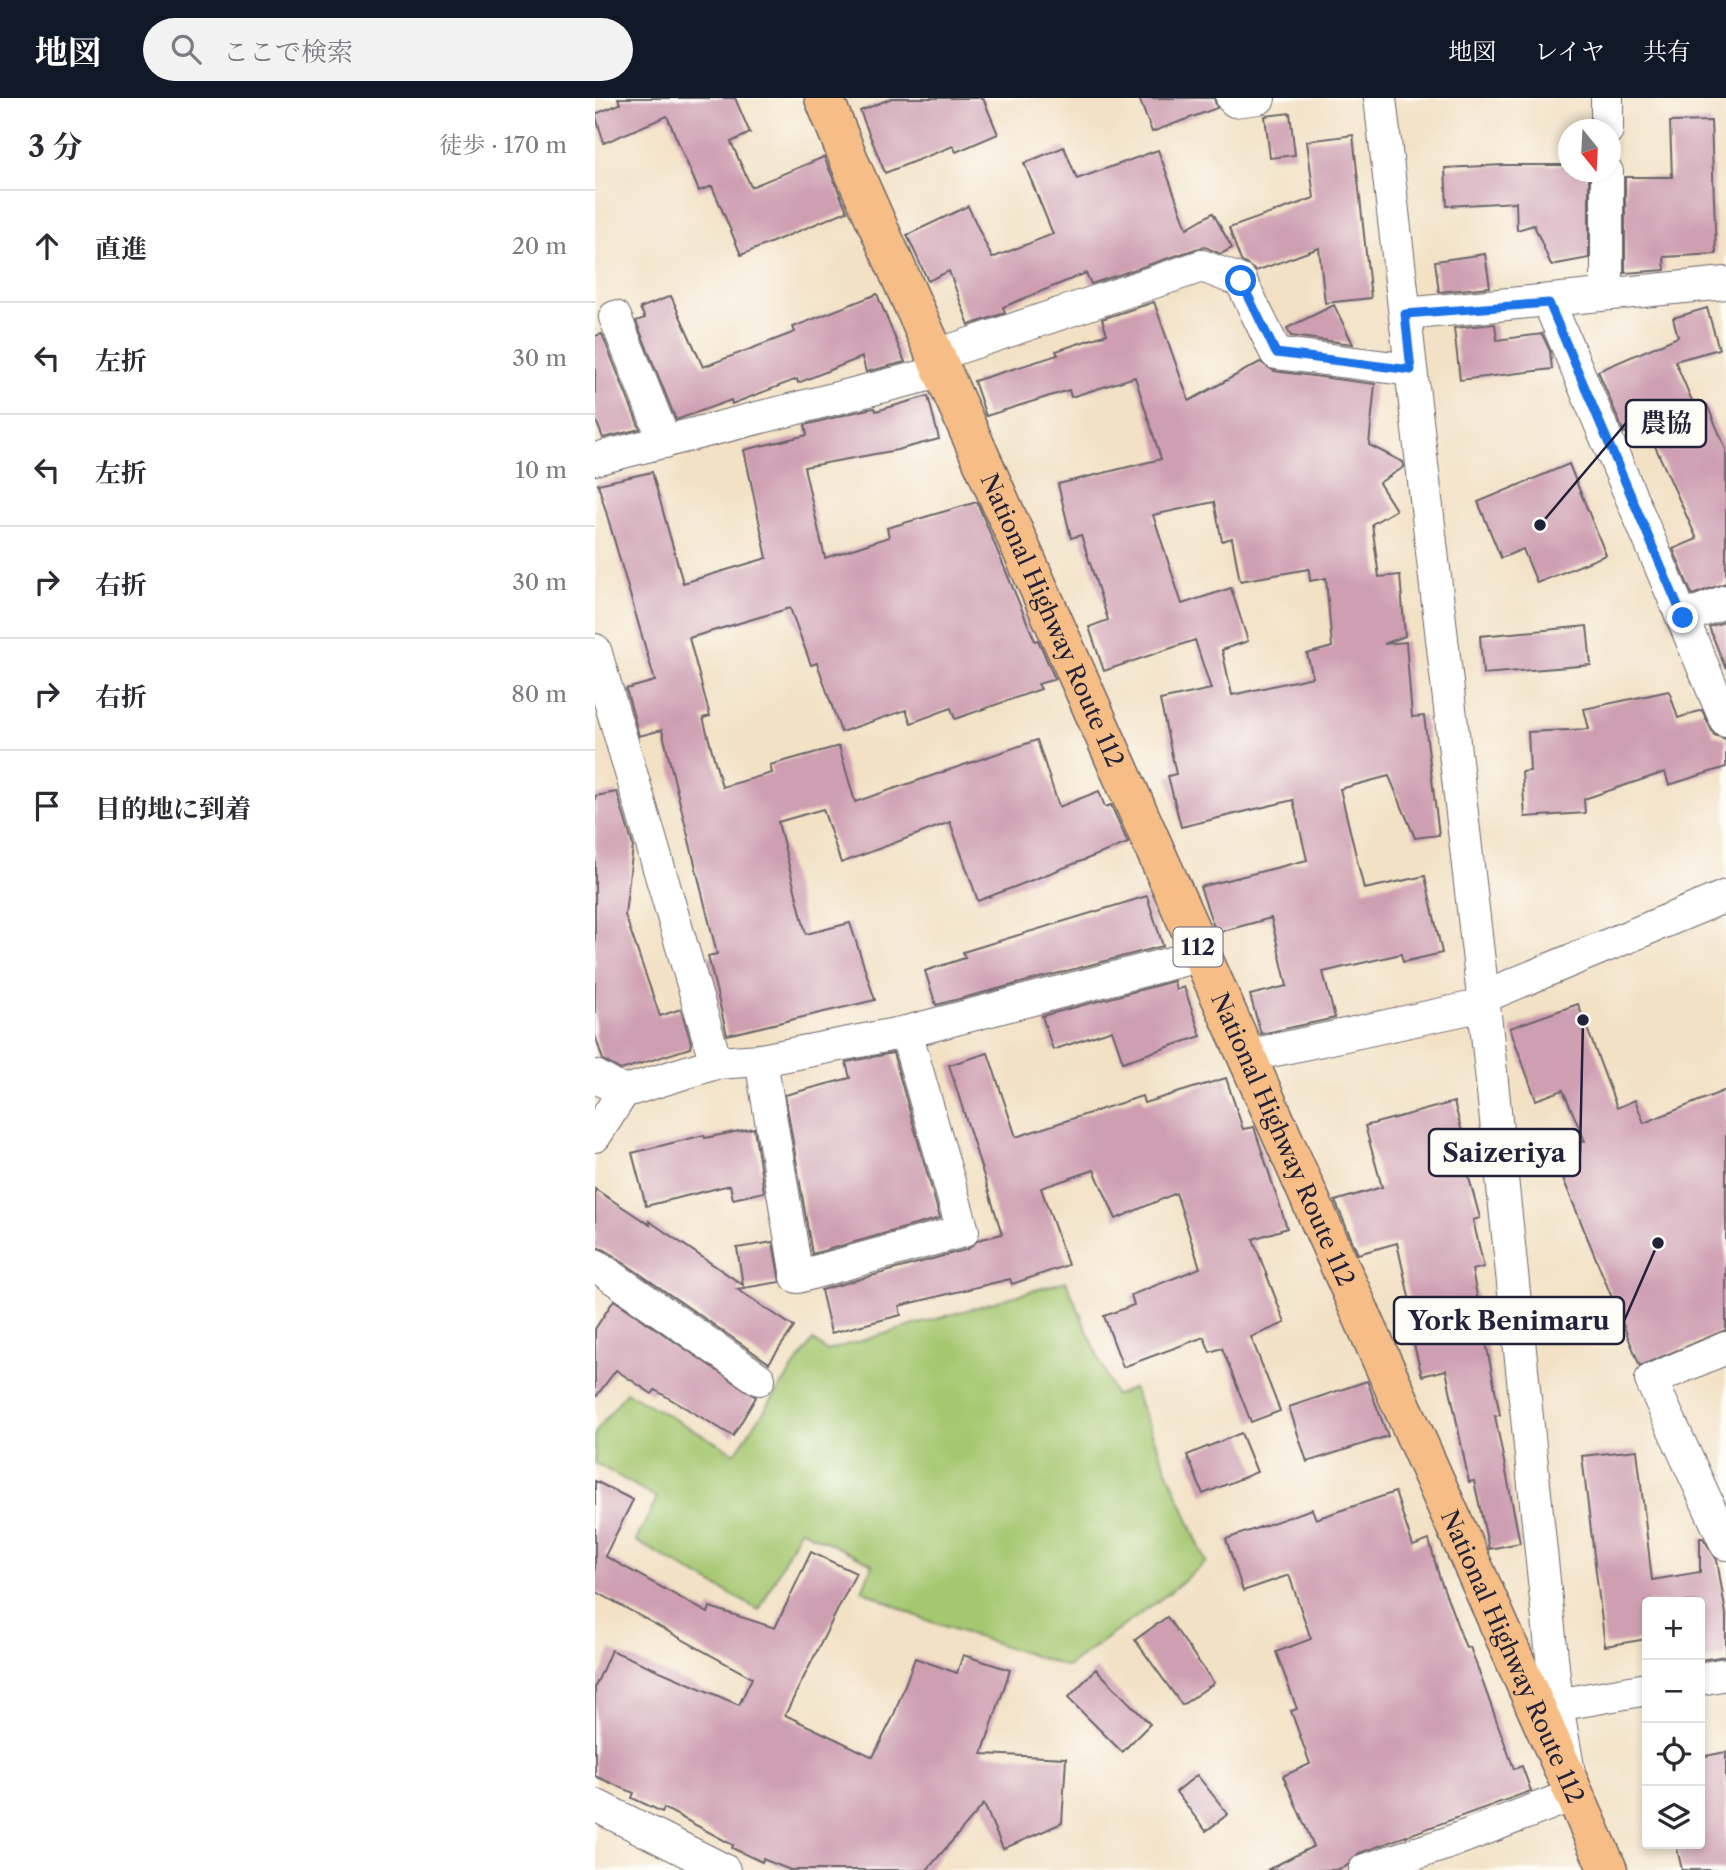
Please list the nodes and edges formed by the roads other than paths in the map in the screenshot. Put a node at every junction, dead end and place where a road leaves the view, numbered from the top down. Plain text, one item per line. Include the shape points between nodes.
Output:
1 (824, 98) edge
2 (1231, 98) edge
3 (1259, 98) edge
4 (1380, 98) edge
5 (1607, 98) edge
6 (1607, 119) edge
7 (1607, 182) edge
8 (1726, 283) edge
9 (1607, 293) junction
10 (1549, 303) junction
11 (1405, 314) junction
12 (615, 317) dead end
13 (940, 363) junction
14 (1411, 370) junction
15 (665, 442) junction
16 (595, 459) edge
17 (1726, 601) edge
18 (1683, 618) junction
19 (595, 650) edge
20 (1726, 721) edge
21 (1726, 896) edge
22 (1202, 955) junction
23 (1484, 1001) junction
24 (906, 1032) junction
25 (1247, 1056) junction
26 (761, 1060) junction
27 (716, 1063) junction
28 (595, 1076) edge
29 (622, 1092) junction
30 (595, 1136) edge
31 (595, 1265) edge
32 (1726, 1348) edge
33 (759, 1379) dead end
34 (1726, 1544) edge
35 (1726, 1674) edge
36 (1705, 1678) edge
37 (1642, 1690) edge
38 (1557, 1705) junction
39 (1573, 1795) junction
40 (595, 1805) edge
41 (724, 1870) edge
42 (1364, 1870) edge
43 (1608, 1870) edge

1 - 13 highway, National Highway Route 112 / 112
2 - 3 street
4 - 11 street
5 - 6 street
7 - 9 street
8 - 9 street
9 - 10 street
10 - 11 street
10 - 18 street
11 - 14 street
12 - 15 street
13 - 14 street via 1202,266 1241,281 1276,353
13 - 15 street
13 - 22 highway, National Highway Route 112 / 112
14 - 23 street
15 - 16 street
17 - 18 street
18 - 20 street
19 - 27 street
21 - 23 street
22 - 24 street
22 - 25 highway, National Highway Route 112 / 112
23 - 25 street
23 - 38 street
24 - 26 street
24 - 26 street via 963,1231 797,1277
25 - 39 highway, National Highway Route 112 / 112
26 - 27 street
27 - 29 street
28 - 29 street
29 - 30 street
31 - 33 street
32 - 34 street via 1651,1380
35 - 36 street
37 - 38 street
38 - 39 street
39 - 42 street
39 - 43 highway, National Highway Route 112 / 112
40 - 41 street

